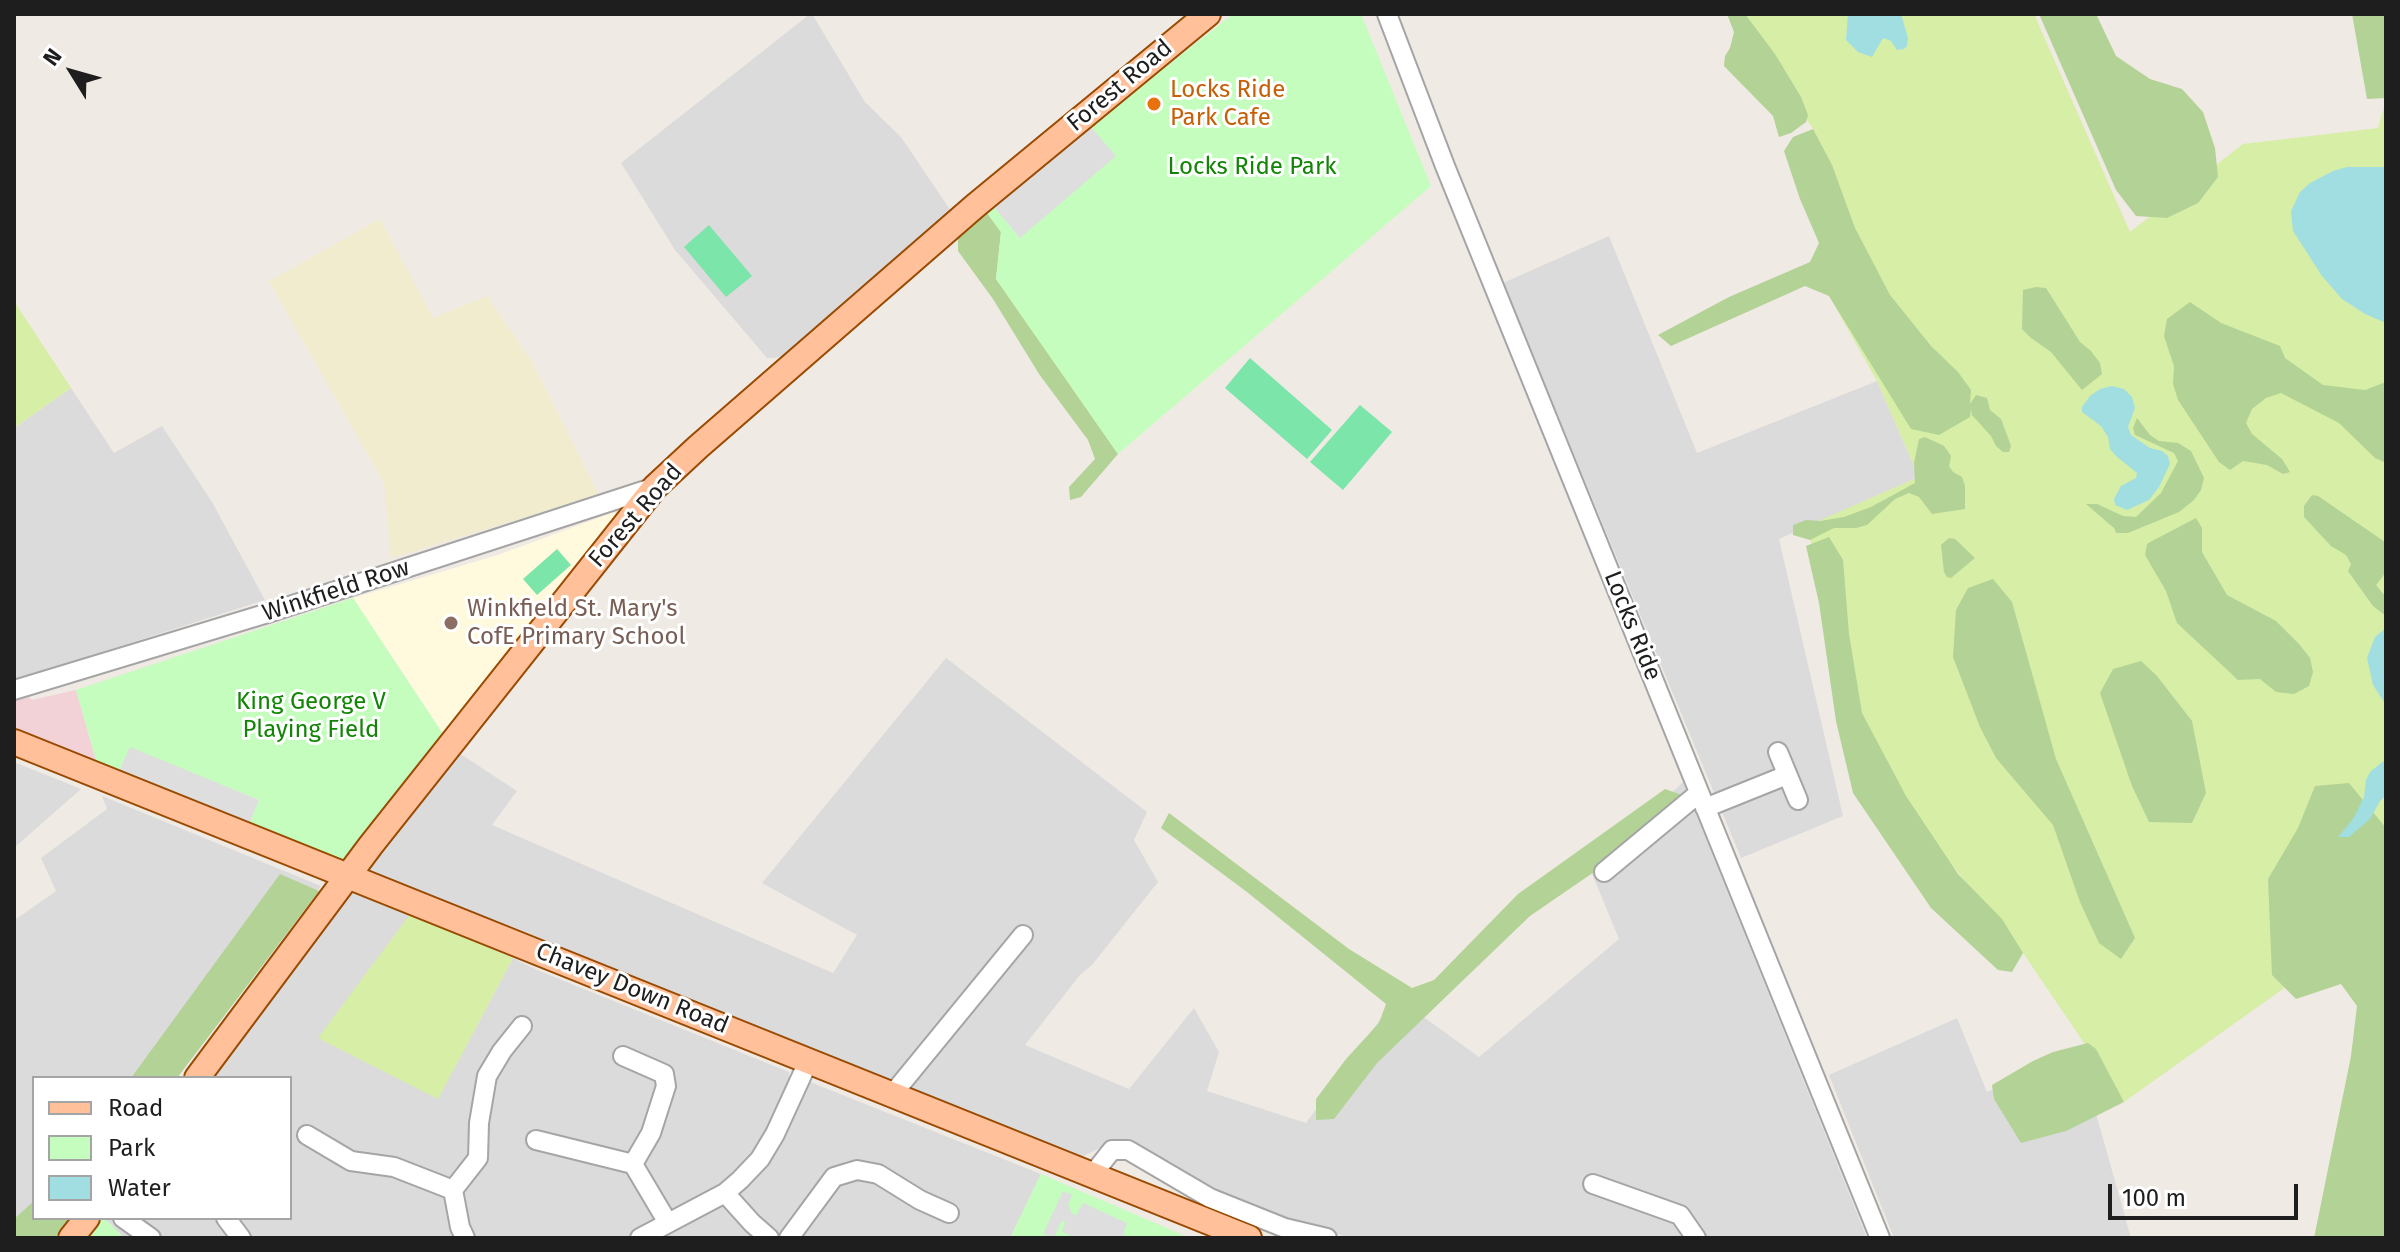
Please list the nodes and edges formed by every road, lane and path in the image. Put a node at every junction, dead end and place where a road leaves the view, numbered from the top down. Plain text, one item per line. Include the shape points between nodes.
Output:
1 (1208, 14) edge
2 (1387, 14) edge
3 (655, 487) junction
4 (14, 690) edge
5 (14, 742) edge
6 (1778, 752) dead end
7 (1787, 775) junction
8 (1702, 800) junction
9 (1798, 800) dead end
10 (1604, 872) dead end
11 (348, 875) junction
12 (1023, 935) dead end
13 (522, 1026) dead end
14 (623, 1056) dead end
15 (808, 1062) junction
16 (198, 1076) edge
17 (891, 1096) junction
18 (307, 1135) dead end
19 (536, 1140) dead end
20 (633, 1164) junction
21 (1093, 1174) junction
22 (1593, 1184) dead end
23 (453, 1190) junction
24 (725, 1193) junction
25 (949, 1213) dead end
26 (85, 1220) edge
27 (126, 1220) edge
28 (228, 1220) edge
29 (668, 1223) junction
30 (1213, 1231) edge
31 (71, 1238) edge
32 (151, 1238) edge
33 (241, 1238) edge
34 (465, 1238) edge
35 (640, 1238) edge
36 (769, 1238) edge
37 (789, 1238) edge
38 (1249, 1238) edge
39 (1327, 1238) edge
40 (1696, 1238) edge
41 (1880, 1238) edge

1 - 3 main road, Forest Road via 975,206
2 - 8 street, Locks Ride
3 - 4 street, Winkfield Row
3 - 11 main road, Forest Road
5 - 11 main road, Chavey Down Road
6 - 7 street
7 - 8 street
7 - 9 street
8 - 10 street
8 - 41 street, Locks Ride
11 - 15 main road, Chavey Down Road
11 - 16 main road, Forest Road
12 - 17 street
13 - 23 street via 487,1076 478,1158
14 - 20 street via 664,1074 666,1086 651,1133
15 - 17 main road, Chavey Down Road
15 - 24 street via 760,1159
17 - 21 main road, Chavey Down Road
18 - 23 street via 351,1161 394,1167
19 - 20 street
20 - 29 street
21 - 30 main road, Chavey Down Road
21 - 39 street via 1112,1150 1128,1150 1210,1198 1285,1228
22 - 40 street via 1680,1215
23 - 34 street
24 - 29 street
24 - 36 street
25 - 37 street via 878,1174 857,1170 834,1177
26 - 31 main road
27 - 32 street
28 - 33 street
29 - 35 street
30 - 38 main road, Chavey Down Road

